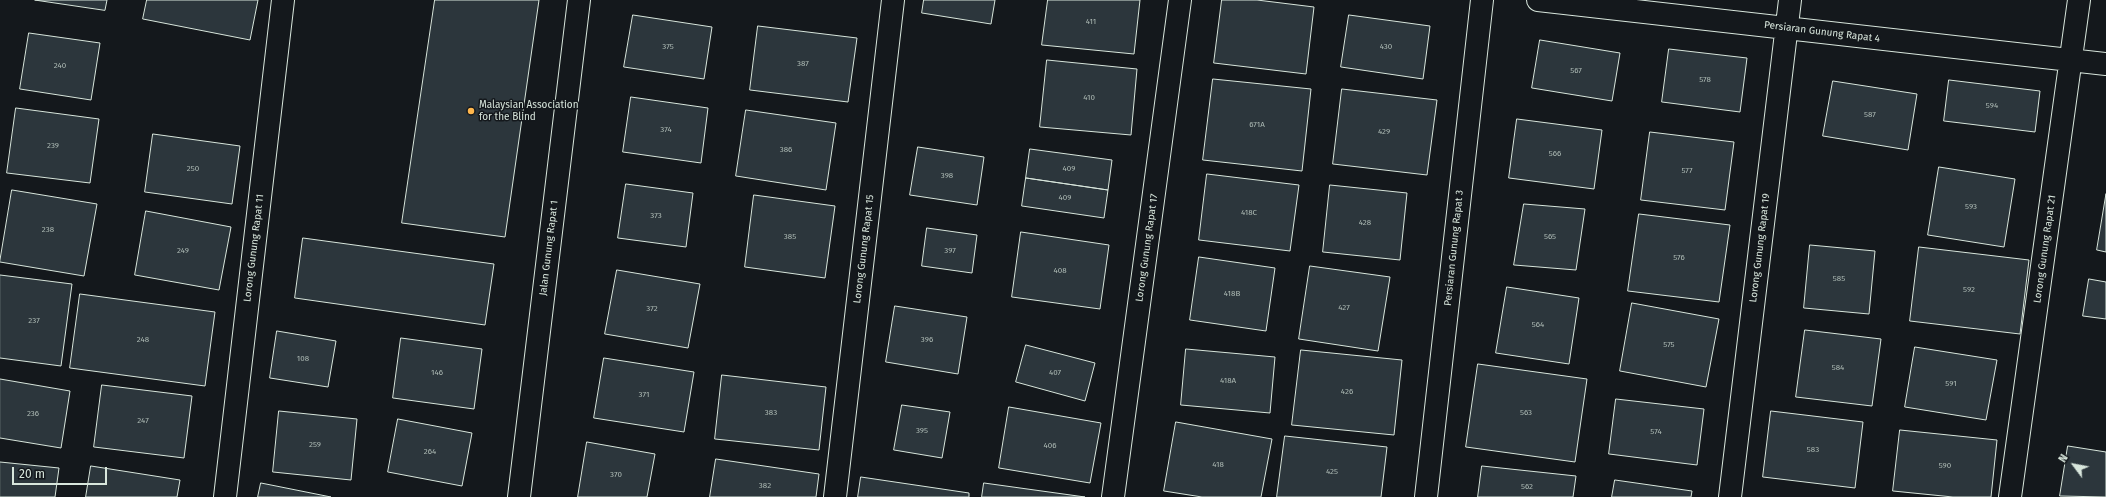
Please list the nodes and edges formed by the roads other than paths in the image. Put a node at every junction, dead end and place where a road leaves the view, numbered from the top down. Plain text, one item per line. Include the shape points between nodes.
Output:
1 (283, 0) edge
2 (579, 0) edge
3 (893, 0) edge
4 (1180, 0) edge
5 (1482, 0) edge
6 (1538, 0) edge
7 (1790, 0) edge
8 (2079, 0) edge
9 (1787, 28) junction
10 (2071, 61) junction
11 (2106, 64) edge
12 (225, 497) edge
13 (519, 497) edge
14 (836, 497) edge
15 (1113, 497) edge
16 (1426, 497) edge
17 (1730, 497) edge
18 (2010, 497) edge

1 - 12 street, Lorong Gunung Rapat 11
2 - 13 street, Jalan Gunung Rapat 1
3 - 14 street, Lorong Gunung Rapat 15
4 - 15 street, Lorong Gunung Rapat 17
5 - 16 street, Persiaran Gunung Rapat 3
6 - 9 street, Persiaran Gunung Rapat 4
7 - 9 street, Lorong Gunung Rapat 19
8 - 10 street, Lorong Gunung Rapat 21
9 - 10 street, Persiaran Gunung Rapat 4
9 - 17 street, Lorong Gunung Rapat 19
10 - 11 street, Persiaran Gunung Rapat 4
10 - 18 street, Lorong Gunung Rapat 21

